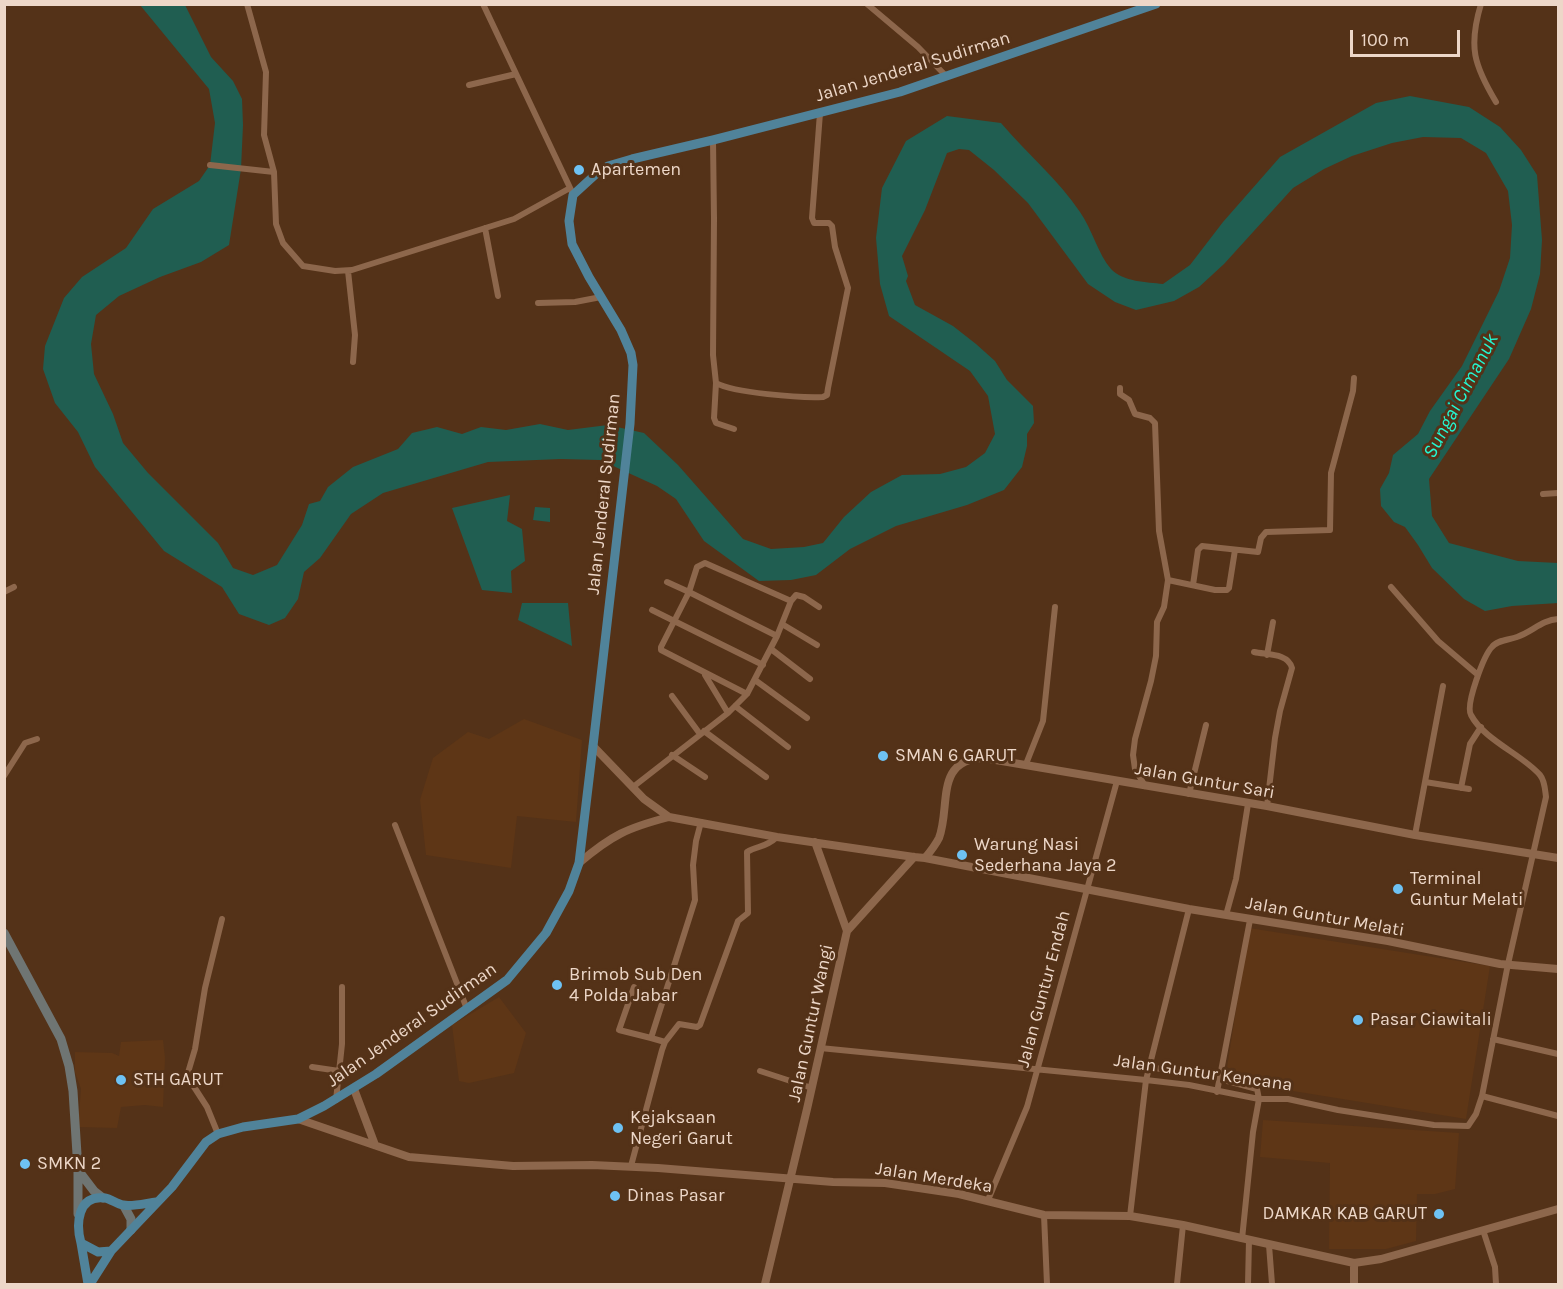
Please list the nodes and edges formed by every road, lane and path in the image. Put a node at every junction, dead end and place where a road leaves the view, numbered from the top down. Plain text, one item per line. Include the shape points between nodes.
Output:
1 (248, 4) edge
2 (483, 4) edge
3 (867, 4) edge
4 (1156, 4) edge
5 (1481, 4) edge
6 (1134, 9) edge
7 (516, 74) junction
8 (946, 76) junction
9 (469, 85) dead end
10 (1496, 102) dead end
11 (820, 112) junction
12 (713, 140) junction
13 (210, 165) dead end
14 (273, 172) junction
15 (572, 192) junction
16 (485, 228) junction
17 (348, 271) junction
18 (498, 296) dead end
19 (601, 297) junction
20 (538, 303) dead end
21 (353, 362) dead end
22 (1354, 378) dead end
23 (716, 383) junction
24 (1120, 388) dead end
25 (734, 429) dead end
26 (1558, 493) edge
27 (1543, 494) dead end
28 (1234, 550) junction
29 (1168, 580) junction
30 (667, 582) dead end
31 (1193, 585) junction
32 (14, 587) dead end
33 (1391, 587) dead end
34 (4, 592) edge
35 (689, 592) junction
36 (791, 601) junction
37 (819, 607) dead end
38 (1055, 608) dead end
39 (652, 610) dead end
40 (1558, 619) edge
41 (674, 620) junction
42 (1273, 622) dead end
43 (782, 624) junction
44 (777, 636) junction
45 (817, 645) dead end
46 (771, 650) junction
47 (1254, 652) dead end
48 (1267, 655) junction
49 (763, 665) junction
50 (704, 673) junction
51 (1478, 675) junction
52 (810, 678) dead end
53 (755, 680) junction
54 (1443, 686) dead end
55 (747, 694) junction
56 (672, 696) dead end
57 (735, 706) junction
58 (728, 713) junction
59 (807, 718) dead end
60 (1206, 725) dead end
61 (1481, 727) junction
62 (702, 733) junction
63 (37, 739) dead end
64 (593, 746) junction
65 (788, 747) dead end
66 (672, 755) junction
67 (1026, 764) junction
68 (4, 776) edge
69 (705, 777) dead end
70 (766, 777) dead end
71 (1117, 781) junction
72 (1425, 782) junction
73 (1145, 786) junction
74 (633, 787) junction
75 (1461, 788) junction
76 (1470, 789) dead end
77 (1190, 794) junction
78 (1248, 804) junction
79 (1267, 806) junction
80 (669, 818) junction
81 (702, 822) junction
82 (395, 825) dead end
83 (1415, 835) junction
84 (777, 837) junction
85 (815, 842) junction
86 (1532, 854) junction
87 (914, 857) junction
88 (925, 858) junction
89 (1558, 858) edge
90 (579, 863) junction
91 (1087, 889) junction
92 (1189, 909) junction
93 (1226, 915) junction
94 (222, 919) dead end
95 (1250, 920) junction
96 (847, 930) junction
97 (4, 933) edge
98 (1508, 964) junction
99 (1558, 969) edge
100 (342, 987) dead end
101 (634, 987) dead end
102 (467, 1008) junction
103 (651, 1038) junction
104 (1493, 1039) junction
105 (665, 1042) junction
106 (820, 1048) junction
107 (1558, 1054) edge
108 (312, 1067) dead end
109 (1149, 1067) junction
110 (1037, 1069) junction
111 (339, 1071) junction
112 (760, 1071) dead end
113 (1220, 1079) junction
114 (1146, 1080) junction
115 (812, 1088) junction
116 (354, 1089) junction
117 (1217, 1092) junction
118 (1482, 1096) junction
119 (1259, 1099) junction
120 (336, 1100) junction
121 (1558, 1116) edge
122 (298, 1119) junction
123 (218, 1134) junction
124 (375, 1144) junction
125 (631, 1166) junction
126 (78, 1170) junction
127 (790, 1178) junction
128 (103, 1198) junction
129 (988, 1200) junction
130 (156, 1202) junction
131 (124, 1206) junction
132 (1558, 1209) edge
133 (78, 1214) junction
134 (1044, 1215) junction
135 (1130, 1216) junction
136 (1183, 1225) junction
137 (131, 1230) junction
138 (1484, 1230) junction
139 (1245, 1239) junction
140 (81, 1243) junction
141 (1269, 1245) junction
142 (111, 1251) junction
143 (1354, 1263) junction
144 (88, 1284) edge
145 (765, 1284) edge
146 (1047, 1284) edge
147 (1177, 1284) edge
148 (1248, 1284) edge
149 (1272, 1284) edge
150 (1354, 1284) edge
151 (1496, 1284) edge

1 - 14 street via 267,72 264,135
2 - 7 street
3 - 8 street
4 - 6 main road, Jalan Jenderal Sudirman
5 - 10 street via 1474,51 1479,72
6 - 8 main road, Jalan Jenderal Sudirman
7 - 9 street
7 - 15 street
8 - 11 main road, Jalan Jenderal Sudirman
11 - 12 main road, Jalan Jenderal Sudirman
11 - 23 street via 812,218 815,223 832,226 848,288 827,395 774,394
12 - 15 main road, Jalan Jenderal Sudirman via 608,166
12 - 23 street
13 - 14 street
14 - 17 street via 276,224 290,252 303,266
15 - 16 street
15 - 19 main road, Jalan Jenderal Sudirman via 572,244
16 - 17 street
16 - 18 street
17 - 21 street via 355,335
19 - 20 street
19 - 64 main road, Jalan Jenderal Sudirman via 621,330 633,364 630,424
22 - 28 street via 1331,473 1330,530 1266,532 1258,552
23 - 25 street via 714,418 716,423
24 - 29 street via 1120,394 1130,400 1134,414 1150,417 1155,423 1159,531
26 - 27 street
28 - 31 street via 1200,547
28 - 31 street via 1227,591
29 - 31 street
29 - 73 street via 1157,622 1151,681 1133,755 1135,769
30 - 35 street
32 - 34 street
33 - 51 street via 1438,641
35 - 36 street via 697,567 705,563
35 - 41 street
35 - 44 street
36 - 37 street via 799,595
36 - 43 street
38 - 67 street via 1043,721
39 - 41 street
40 - 51 street via 1494,644
41 - 49 street
41 - 50 street via 662,650
42 - 48 street
43 - 44 street
43 - 45 street
44 - 46 street
46 - 49 street
46 - 52 street
47 - 48 street
48 - 79 street via 1285,658 1292,668 1275,738
49 - 53 street
50 - 55 street
50 - 58 street
51 - 61 street via 1469,710
53 - 55 street
53 - 59 street
54 - 72 street
55 - 57 street
56 - 62 street
57 - 58 street
57 - 65 street
58 - 62 street
60 - 77 street
61 - 75 street via 1470,744
61 - 86 street via 1541,776 1546,797
62 - 66 street
62 - 70 street
63 - 68 street via 25,743
64 - 74 street
64 - 90 main road, Jalan Jenderal Sudirman
66 - 69 street
66 - 74 street
67 - 71 street, Jalan Guntur Sari
67 - 88 street, Jalan Guntur Sari via 975,758 964,761 953,771 947,782 939,837
71 - 73 street, Jalan Guntur Sari
71 - 91 street, Jalan Guntur Endah
72 - 75 street
72 - 83 street
73 - 77 street, Jalan Guntur Sari
74 - 80 street
75 - 76 street
77 - 78 street, Jalan Guntur Sari
78 - 79 street, Jalan Guntur Sari
78 - 93 street
79 - 83 street, Jalan Guntur Sari
80 - 81 street
80 - 90 street via 633,827 604,842
81 - 84 street
81 - 103 street via 693,865 695,900
82 - 102 street
83 - 86 street, Jalan Guntur Sari
84 - 85 street
84 - 105 street via 768,845 747,852 747,913 738,920 700,1025 680,1024
85 - 87 street
85 - 96 street, Jalan Guntur Wangi
86 - 89 street, Jalan Guntur Sari
86 - 98 street
87 - 88 street
87 - 96 street
88 - 91 street, Jalan Guntur Melati
90 - 102 main road, Jalan Jenderal Sudirman via 546,933 507,980
91 - 92 street, Jalan Guntur Melati
91 - 110 street, Jalan Guntur Endah
92 - 93 street, Jalan Guntur Melati
92 - 109 street
93 - 95 street, Jalan Guntur Melati
94 - 123 street via 187,1076 207,1107
95 - 98 street, Jalan Guntur Melati
95 - 113 street
96 - 106 street, Jalan Guntur Wangi
97 - 126 main road via 65,1052 73,1091
98 - 99 street, Jalan Guntur Melati
98 - 104 street
100 - 111 street
101 - 103 street via 619,1030
102 - 116 main road, Jalan Jenderal Sudirman
103 - 105 street
104 - 107 street
104 - 118 street
105 - 125 street
106 - 110 street, Jalan Guntur Kencana
106 - 115 street, Jalan Guntur Wangi
108 - 111 street
109 - 113 street
109 - 114 street
110 - 114 street, Jalan Guntur Kencana
110 - 129 street, Jalan Guntur Endah via 1024,1115
111 - 120 street
112 - 115 street
113 - 117 street
113 - 119 street via 1256,1087
114 - 117 street, Jalan Guntur Kencana
114 - 135 street
115 - 127 street, Jalan Guntur Wangi
116 - 120 main road, Jalan Jenderal Sudirman
116 - 124 street
117 - 119 street, Jalan Guntur Kencana
118 - 119 street, Jalan Guntur Kencana via 1468,1126 1410,1121 1288,1099
118 - 121 street
119 - 139 street
120 - 122 main road, Jalan Jenderal Sudirman
122 - 123 main road, Jalan Jenderal Sudirman
122 - 124 street, Jalan Merdeka
123 - 130 main road, Jalan Jenderal Sudirman via 206,1142
124 - 125 street, Jalan Merdeka via 410,1157 485,1164
125 - 127 street, Jalan Merdeka
126 - 128 main road
126 - 133 main road
127 - 129 street, Jalan Merdeka via 885,1183
127 - 145 street, Jalan Guntur Wangi
128 - 131 main road
128 - 133 main road via 89,1202
129 - 134 street, Jalan Merdeka
130 - 131 main road
130 - 137 main road, Jalan Jenderal Sudirman
131 - 137 main road via 131,1219
132 - 138 street, Jalan Merdeka
133 - 140 main road
134 - 135 street, Jalan Merdeka
134 - 146 street
135 - 136 street, Jalan Merdeka
136 - 139 street, Jalan Merdeka
136 - 147 street
137 - 142 main road
138 - 143 street, Jalan Merdeka
138 - 151 street
139 - 141 street, Jalan Merdeka
139 - 148 street
140 - 142 main road via 98,1252
140 - 144 main road
141 - 143 street, Jalan Merdeka
141 - 149 street
142 - 144 main road
143 - 150 street

